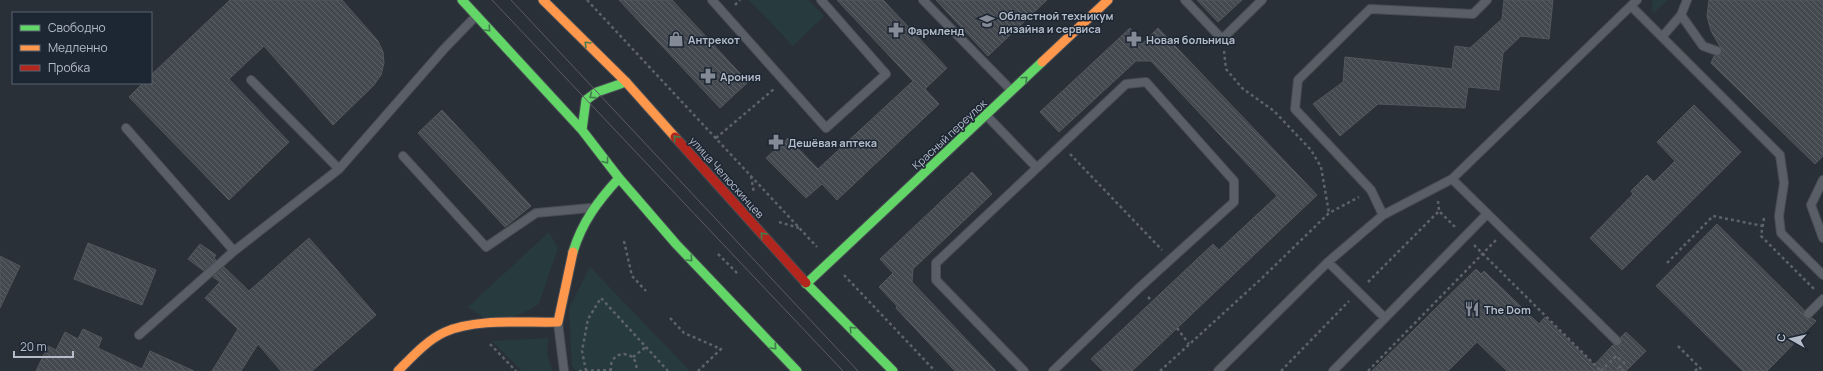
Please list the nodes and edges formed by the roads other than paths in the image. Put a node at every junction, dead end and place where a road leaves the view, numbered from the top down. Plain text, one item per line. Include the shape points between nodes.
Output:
1 (462, 0) edge
2 (543, 0) edge
3 (712, 0) edge
4 (821, 0) edge
5 (923, 0) edge
6 (1108, 0) edge
7 (1184, 0) edge
8 (1262, 0) edge
9 (1487, 0) edge
10 (1688, 0) edge
11 (1634, 3) edge
12 (1681, 15) junction
13 (477, 16) junction
14 (1662, 37) junction
15 (1717, 51) dead end
16 (251, 80) dead end
17 (626, 82) junction
18 (1012, 91) junction
19 (987, 116) junction
20 (126, 128) dead end
21 (582, 130) junction
22 (403, 156) dead end
23 (339, 168) junction
24 (1037, 168) junction
25 (619, 178) junction
26 (1452, 179) junction
27 (1823, 180) edge
28 (592, 208) junction
29 (1487, 214) junction
30 (1383, 215) junction
31 (1823, 238) edge
32 (234, 251) junction
33 (1328, 262) junction
34 (1823, 275) edge
35 (806, 284) junction
36 (1823, 299) edge
37 (1808, 314) dead end
38 (1385, 318) junction
39 (558, 322) junction
40 (139, 335) dead end
41 (1617, 341) dead end
42 (398, 371) edge
43 (564, 371) edge
44 (797, 371) edge
45 (893, 371) edge
46 (1024, 371) edge
47 (1053, 371) edge
48 (1218, 371) edge
49 (1333, 371) edge

1 - 13 main road
17 -> 2 main road, улица Челюскинцев
3 - 4 lane via 826,128 886,74
5 - 18 lane
18 -> 6 main road, Красный переулок
7 - 8 lane via 1222,39
9 - 30 lane via 1473,14 1370,10 1298,80 1295,109 1371,190
10 - 12 lane
11 - 14 lane
11 - 26 lane
12 - 14 lane
12 - 15 lane via 1703,46
13 -> 21 main road
13 - 23 lane via 444,49
14 - 34 lane via 1780,155 1784,183 1779,216 1781,233
16 - 23 lane
17 -> 21 main road via 597,92 586,100
35 -> 17 main road, улица Челюскинцев
18 - 19 main road, Красный переулок
19 - 24 lane
19 - 35 main road, Красный переулок
20 - 32 lane
21 -> 25 main road
22 - 28 lane via 486,247 536,213
23 - 32 lane
24 - 46 lane via 936,263 936,280
24 - 47 lane via 1126,84 1146,82 1234,181 1234,202 1170,259
25 - 28 main road
25 -> 44 main road via 676,244
26 - 29 lane
26 - 30 lane
27 - 31 lane via 1811,205
28 - 39 main road via 578,240 566,280
29 - 38 lane
29 - 41 lane
30 - 33 lane
32 - 40 lane
33 - 38 lane
33 - 48 lane
45 -> 35 main road, улица Челюскинцев
36 - 37 lane
38 - 49 lane
39 - 42 main road via 472,325 446,331
39 - 43 lane

